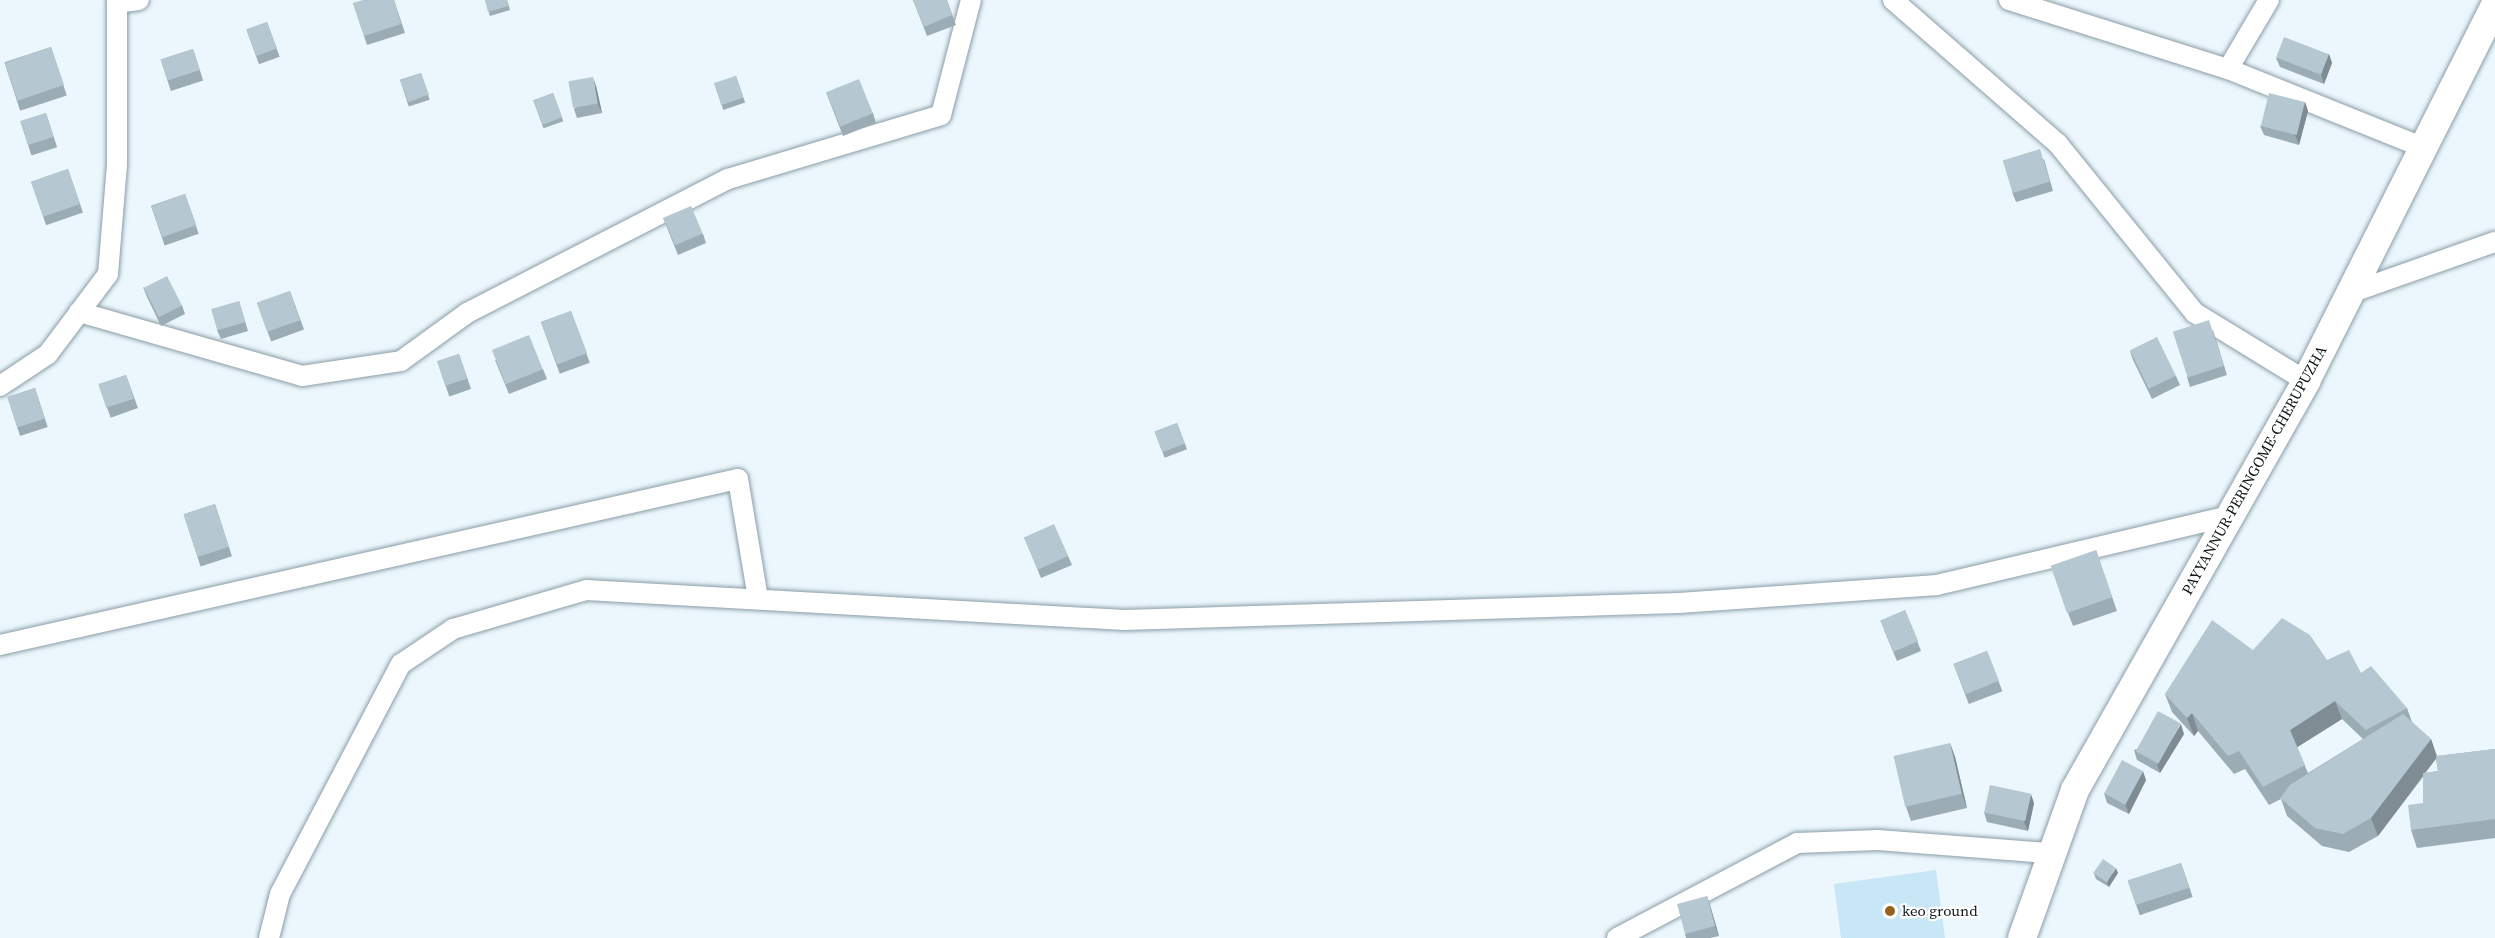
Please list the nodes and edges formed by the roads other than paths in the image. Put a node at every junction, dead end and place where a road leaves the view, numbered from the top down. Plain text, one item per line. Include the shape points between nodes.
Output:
1 (139, 0) edge
2 (971, 0) edge
3 (1893, 0) edge
4 (2009, 0) edge
5 (2269, 0) edge
6 (117, 2) edge
7 (2495, 6) edge
8 (2228, 69) junction
9 (2422, 147) junction
10 (2495, 242) edge
11 (2347, 294) junction
12 (79, 312) junction
13 (2306, 381) junction
14 (0, 386) edge
15 (2230, 516) junction
16 (758, 598) junction
17 (0, 645) edge
18 (2048, 853) junction
19 (269, 938) edge
20 (1617, 938) edge
21 (2022, 938) edge

1 - 6 street
2 - 12 street via 941,115 728,179 467,313 401,361 302,376
3 - 13 street via 2058,144 2195,313
4 - 8 street
5 - 8 street
6 - 12 street via 117,165 108,274
7 - 9 main road, PAYYANNUR-PERINGOME-CHERUPUZHA
8 - 9 street
9 - 11 main road, PAYYANNUR-PERINGOME-CHERUPUZHA
10 - 11 street
11 - 13 main road, PAYYANNUR-PERINGOME-CHERUPUZHA
12 - 14 street via 48,354
13 - 15 main road, PAYYANNUR-PERINGOME-CHERUPUZHA
15 - 16 street via 1937,585 1679,603 1124,620
15 - 18 main road, PAYYANNUR-PERINGOME-CHERUPUZHA via 2075,790
16 - 17 street via 738,479
16 - 19 street via 586,590 453,629 400,663 280,894
18 - 20 street via 1878,840 1797,843
18 - 21 main road, PAYYANNUR-PERINGOME-CHERUPUZHA

